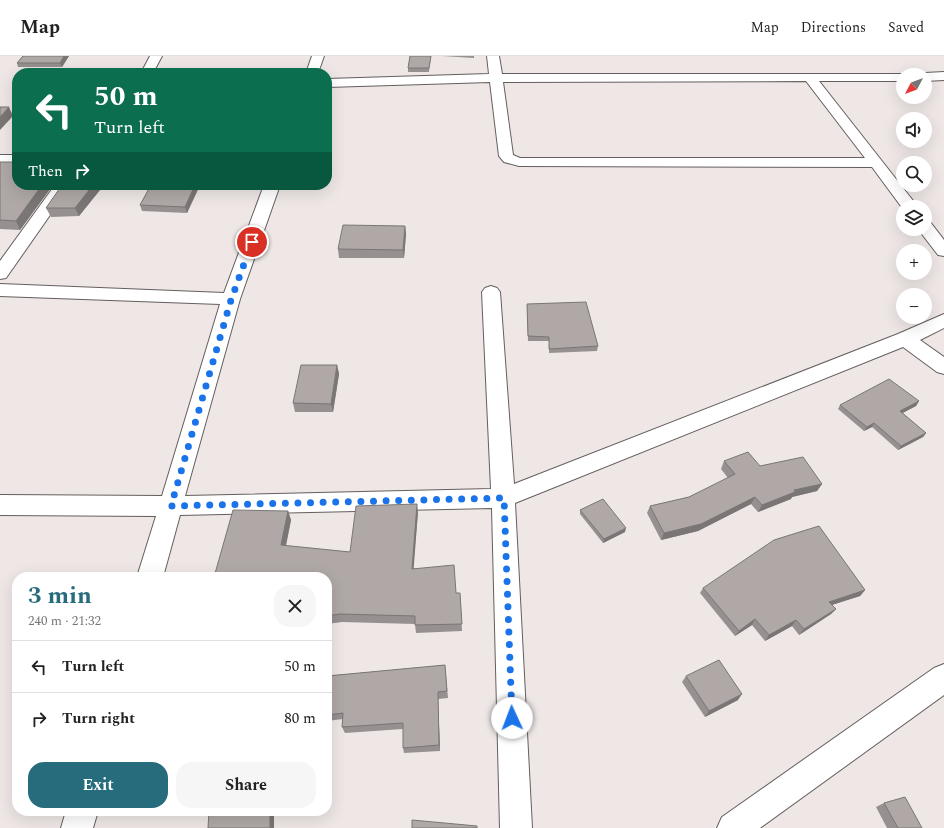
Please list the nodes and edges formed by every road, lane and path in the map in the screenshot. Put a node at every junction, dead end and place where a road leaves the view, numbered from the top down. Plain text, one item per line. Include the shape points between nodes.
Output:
1 (156, 56) edge
2 (318, 56) edge
3 (493, 56) edge
4 (150, 68) edge
5 (314, 68) edge
6 (944, 76) edge
7 (809, 77) junction
8 (896, 77) edge
9 (932, 77) edge
10 (496, 78) junction
11 (332, 82) edge
12 (0, 159) edge
13 (12, 159) edge
14 (876, 163) junction
15 (59, 190) edge
16 (270, 190) edge
17 (905, 200) edge
18 (932, 236) edge
19 (944, 252) edge
20 (0, 274) edge
21 (0, 290) edge
22 (491, 292) dead end
23 (231, 300) junction
24 (944, 320) edge
25 (905, 339) junction
26 (944, 367) edge
27 (504, 498) junction
28 (0, 505) edge
29 (171, 506) junction
30 (151, 572) edge
31 (944, 678) edge
32 (81, 816) edge
33 (77, 828) edge
34 (516, 828) edge
35 (733, 828) edge

1 - 4 street
2 - 5 street
3 - 10 street
6 - 9 street
7 - 8 street
7 - 10 street
7 - 14 street
10 - 11 street
10 - 14 street via 506,156 519,162
12 - 13 street
14 - 17 street
15 - 20 street
16 - 23 street
18 - 19 street
21 - 23 street
22 - 27 street
23 - 29 street
24 - 25 street
25 - 26 street
25 - 27 street
27 - 29 street
27 - 34 street
28 - 29 street
29 - 30 street
31 - 35 street
32 - 33 street

